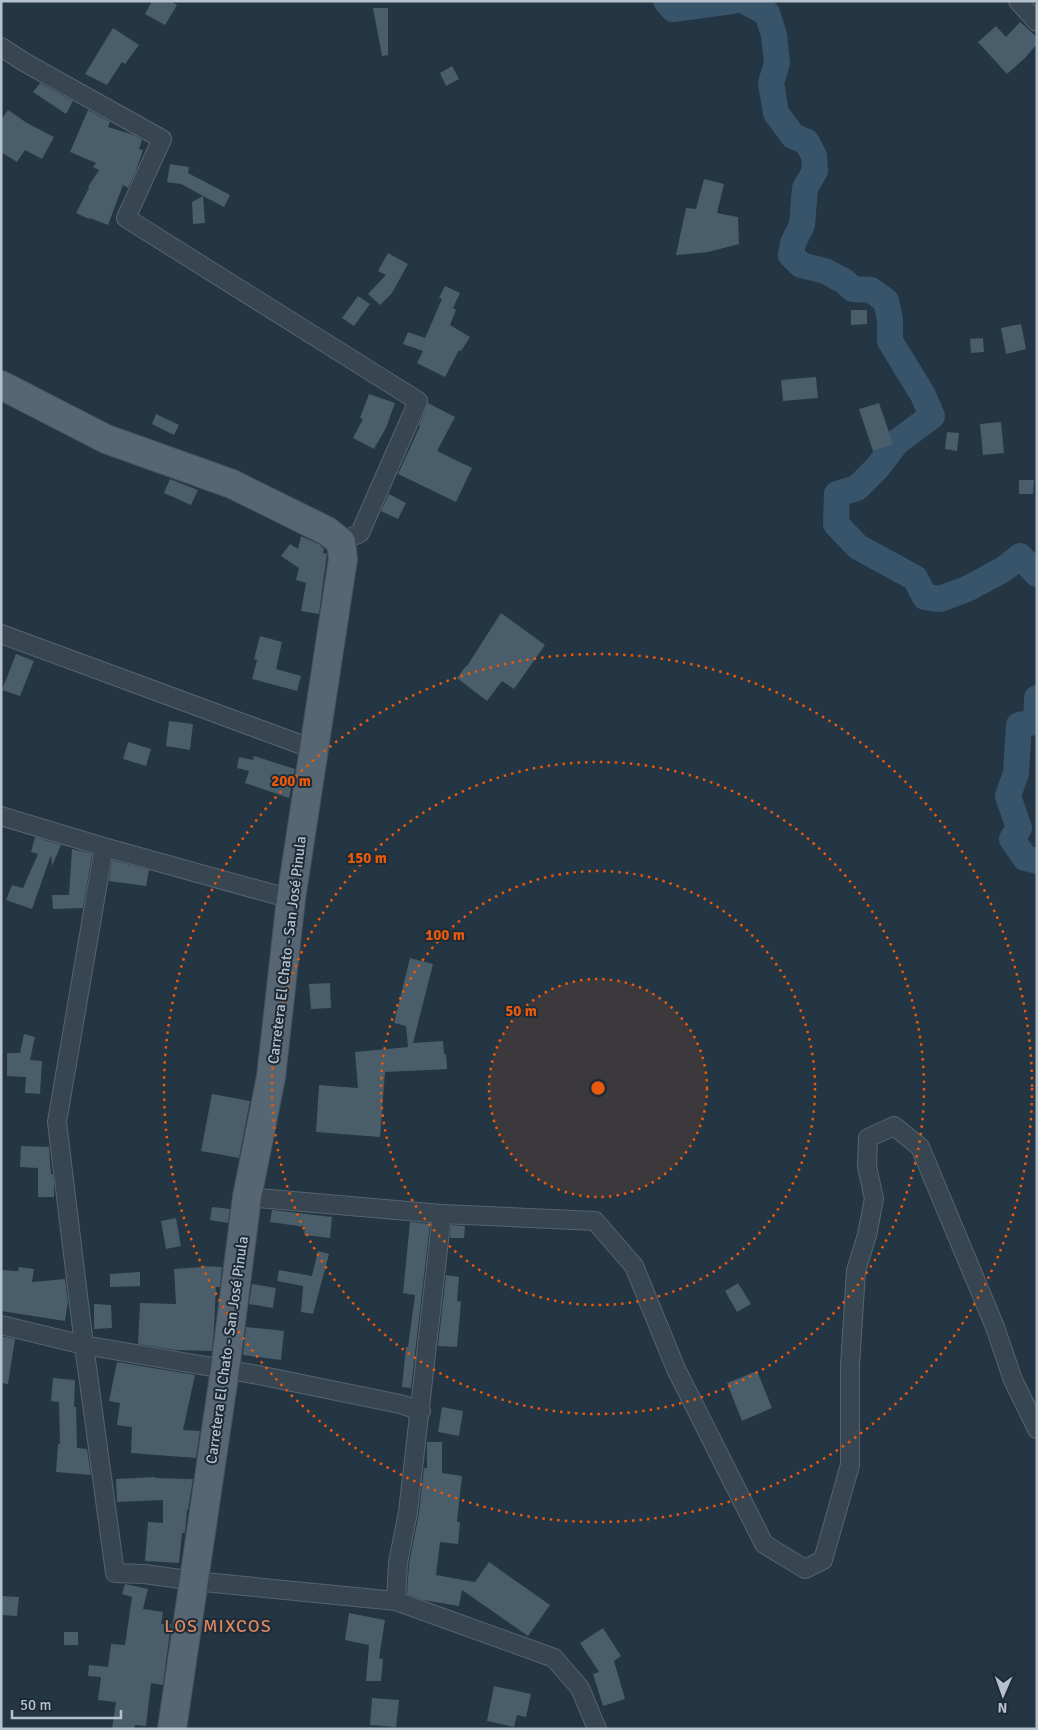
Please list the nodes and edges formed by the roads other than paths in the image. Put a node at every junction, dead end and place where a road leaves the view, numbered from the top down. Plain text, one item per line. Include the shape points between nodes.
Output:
1 (1018, 1) edge
2 (1037, 22) edge
3 (1, 47) edge
4 (1, 385) edge
5 (341, 542) junction
6 (1, 634) edge
7 (313, 750) junction
8 (1, 816) edge
9 (104, 847) junction
10 (291, 899) junction
11 (248, 1197) junction
12 (442, 1214) junction
13 (1, 1325) edge
14 (84, 1345) junction
15 (225, 1369) junction
16 (421, 1411) junction
17 (1037, 1429) edge
18 (194, 1581) junction
19 (396, 1601) junction
20 (172, 1729) edge
21 (597, 1729) edge

1 - 2 street
3 - 5 street via 162,140 126,218 418,401 360,533
4 - 5 main road via 106,439 232,484 327,531
5 - 7 main road, Carretera El Chato - San José Pinula via 343,559
6 - 7 street
7 - 10 main road, Carretera El Chato - San José Pinula
8 - 9 street
9 - 10 street
9 - 14 street via 57,1122
10 - 11 main road, Carretera El Chato - San José Pinula via 271,1077
11 - 12 street
11 - 15 main road, Carretera El Chato - San José Pinula
12 - 16 street
12 - 17 street via 595,1221 634,1266 676,1369 764,1544 805,1569 823,1560 850,1465 850,1366 856,1271 874,1199 867,1166 868,1138 894,1126 920,1147 995,1327 1013,1380
13 - 14 street
14 - 15 street
14 - 18 street via 115,1572
15 - 16 street
15 - 18 main road, Carretera El Chato - San José Pinula
16 - 19 street via 398,1563
18 - 19 street
18 - 20 main road, Carretera El Chato - San José Pinula
19 - 21 street via 554,1658 580,1688

